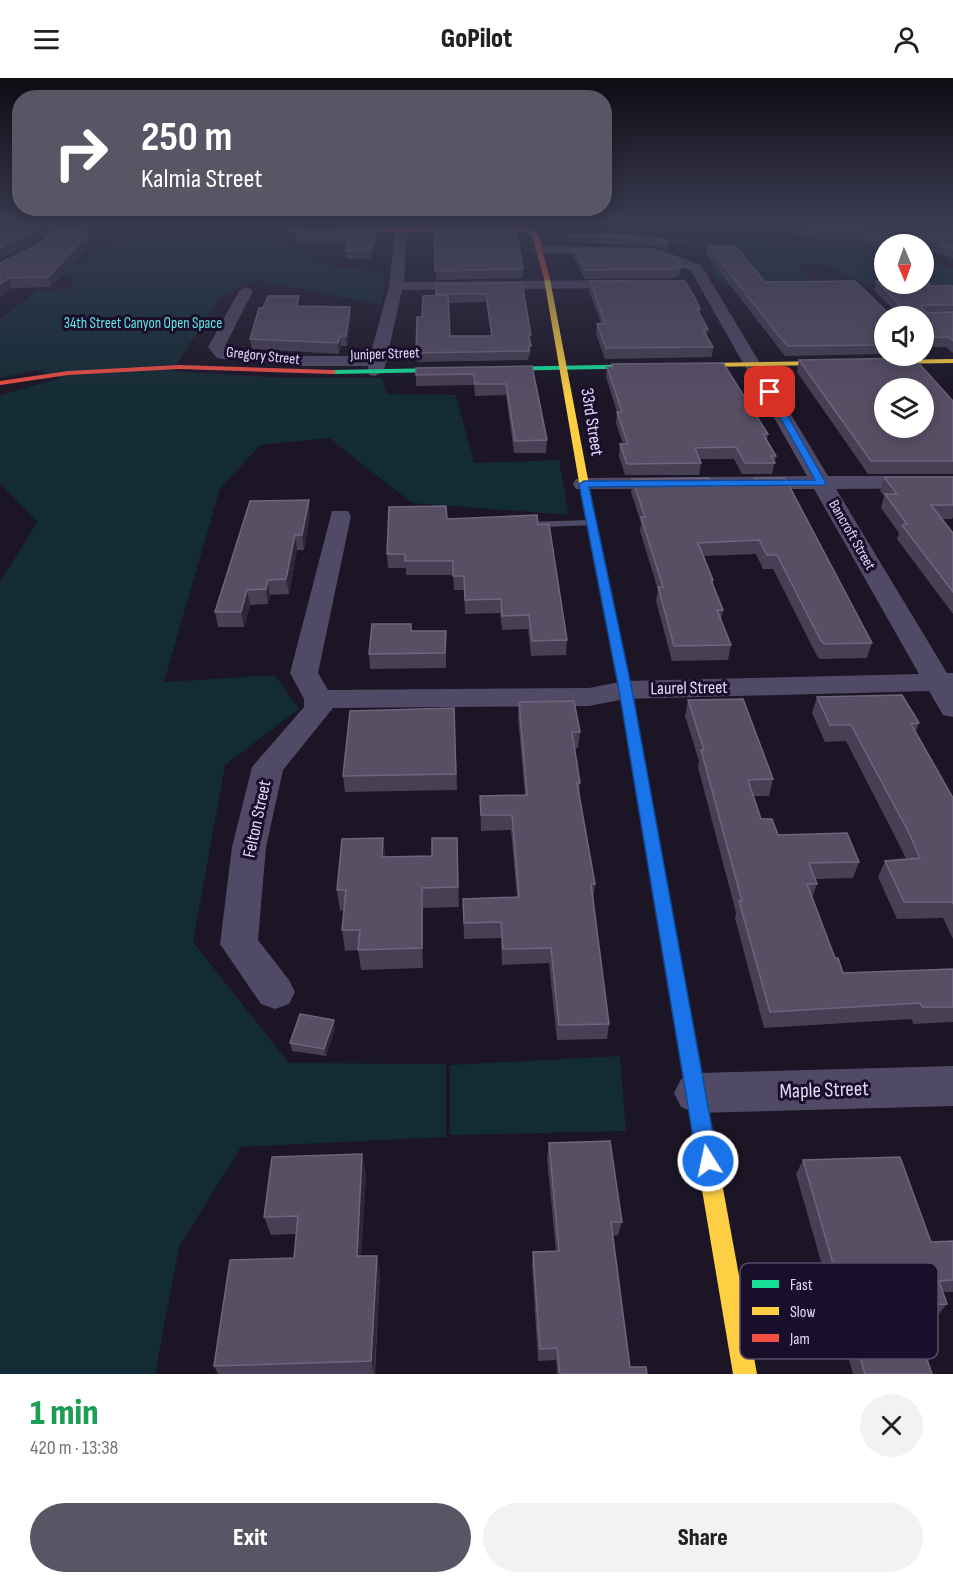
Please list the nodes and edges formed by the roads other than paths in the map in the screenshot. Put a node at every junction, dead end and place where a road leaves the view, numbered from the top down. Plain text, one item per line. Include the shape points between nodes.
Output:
1 (396, 281) edge
2 (549, 281) edge
3 (698, 281) edge
4 (640, 284) edge
5 (550, 285) junction
6 (396, 286) junction
7 (246, 291) dead end
8 (934, 358) edge
9 (874, 359) edge
10 (953, 361) edge
11 (754, 363) junction
12 (934, 363) edge
13 (376, 366) junction
14 (564, 366) junction
15 (948, 378) dead end
16 (0, 383) edge
17 (953, 482) edge
18 (821, 483) junction
19 (584, 484) junction
20 (340, 516) dead end
21 (592, 523) junction
22 (502, 525) edge
23 (946, 682) edge
24 (625, 690) junction
25 (319, 699) junction
26 (953, 708) edge
27 (275, 992) dead end
28 (953, 1086) edge
29 (696, 1094) junction
30 (740, 1345) edge
31 (742, 1359) edge
32 (745, 1374) edge

1 - 6 street
2 - 5 street, 33rd Street
3 - 11 street, Bancroft Street
4 - 5 street
5 - 6 street
5 - 14 street, 33rd Street
6 - 13 street
7 - 13 street, Gregory Street via 216,347 224,354
8 - 10 street, Juniper Street
9 - 11 street, Juniper Street
11 - 14 street, Juniper Street
11 - 18 street, Bancroft Street
12 - 15 street
13 - 14 street, Juniper Street
13 - 16 street, Juniper Street via 179,367 59,374
14 - 19 street, 33rd Street
17 - 18 street
18 - 19 street
18 - 23 street, Bancroft Street
19 - 21 street, 33rd Street
20 - 25 street via 304,673
21 - 22 lane
21 - 24 street, 33rd Street
23 - 24 street, Laurel Street
23 - 26 street, Bancroft Street
24 - 25 street, Laurel Street via 589,698
24 - 29 street, 33rd Street
25 - 27 street, Felton Street via 318,709 268,767 249,847 238,944
28 - 29 street, Maple Street
29 - 30 street, 33rd Street
31 - 32 street, 33rd Street

